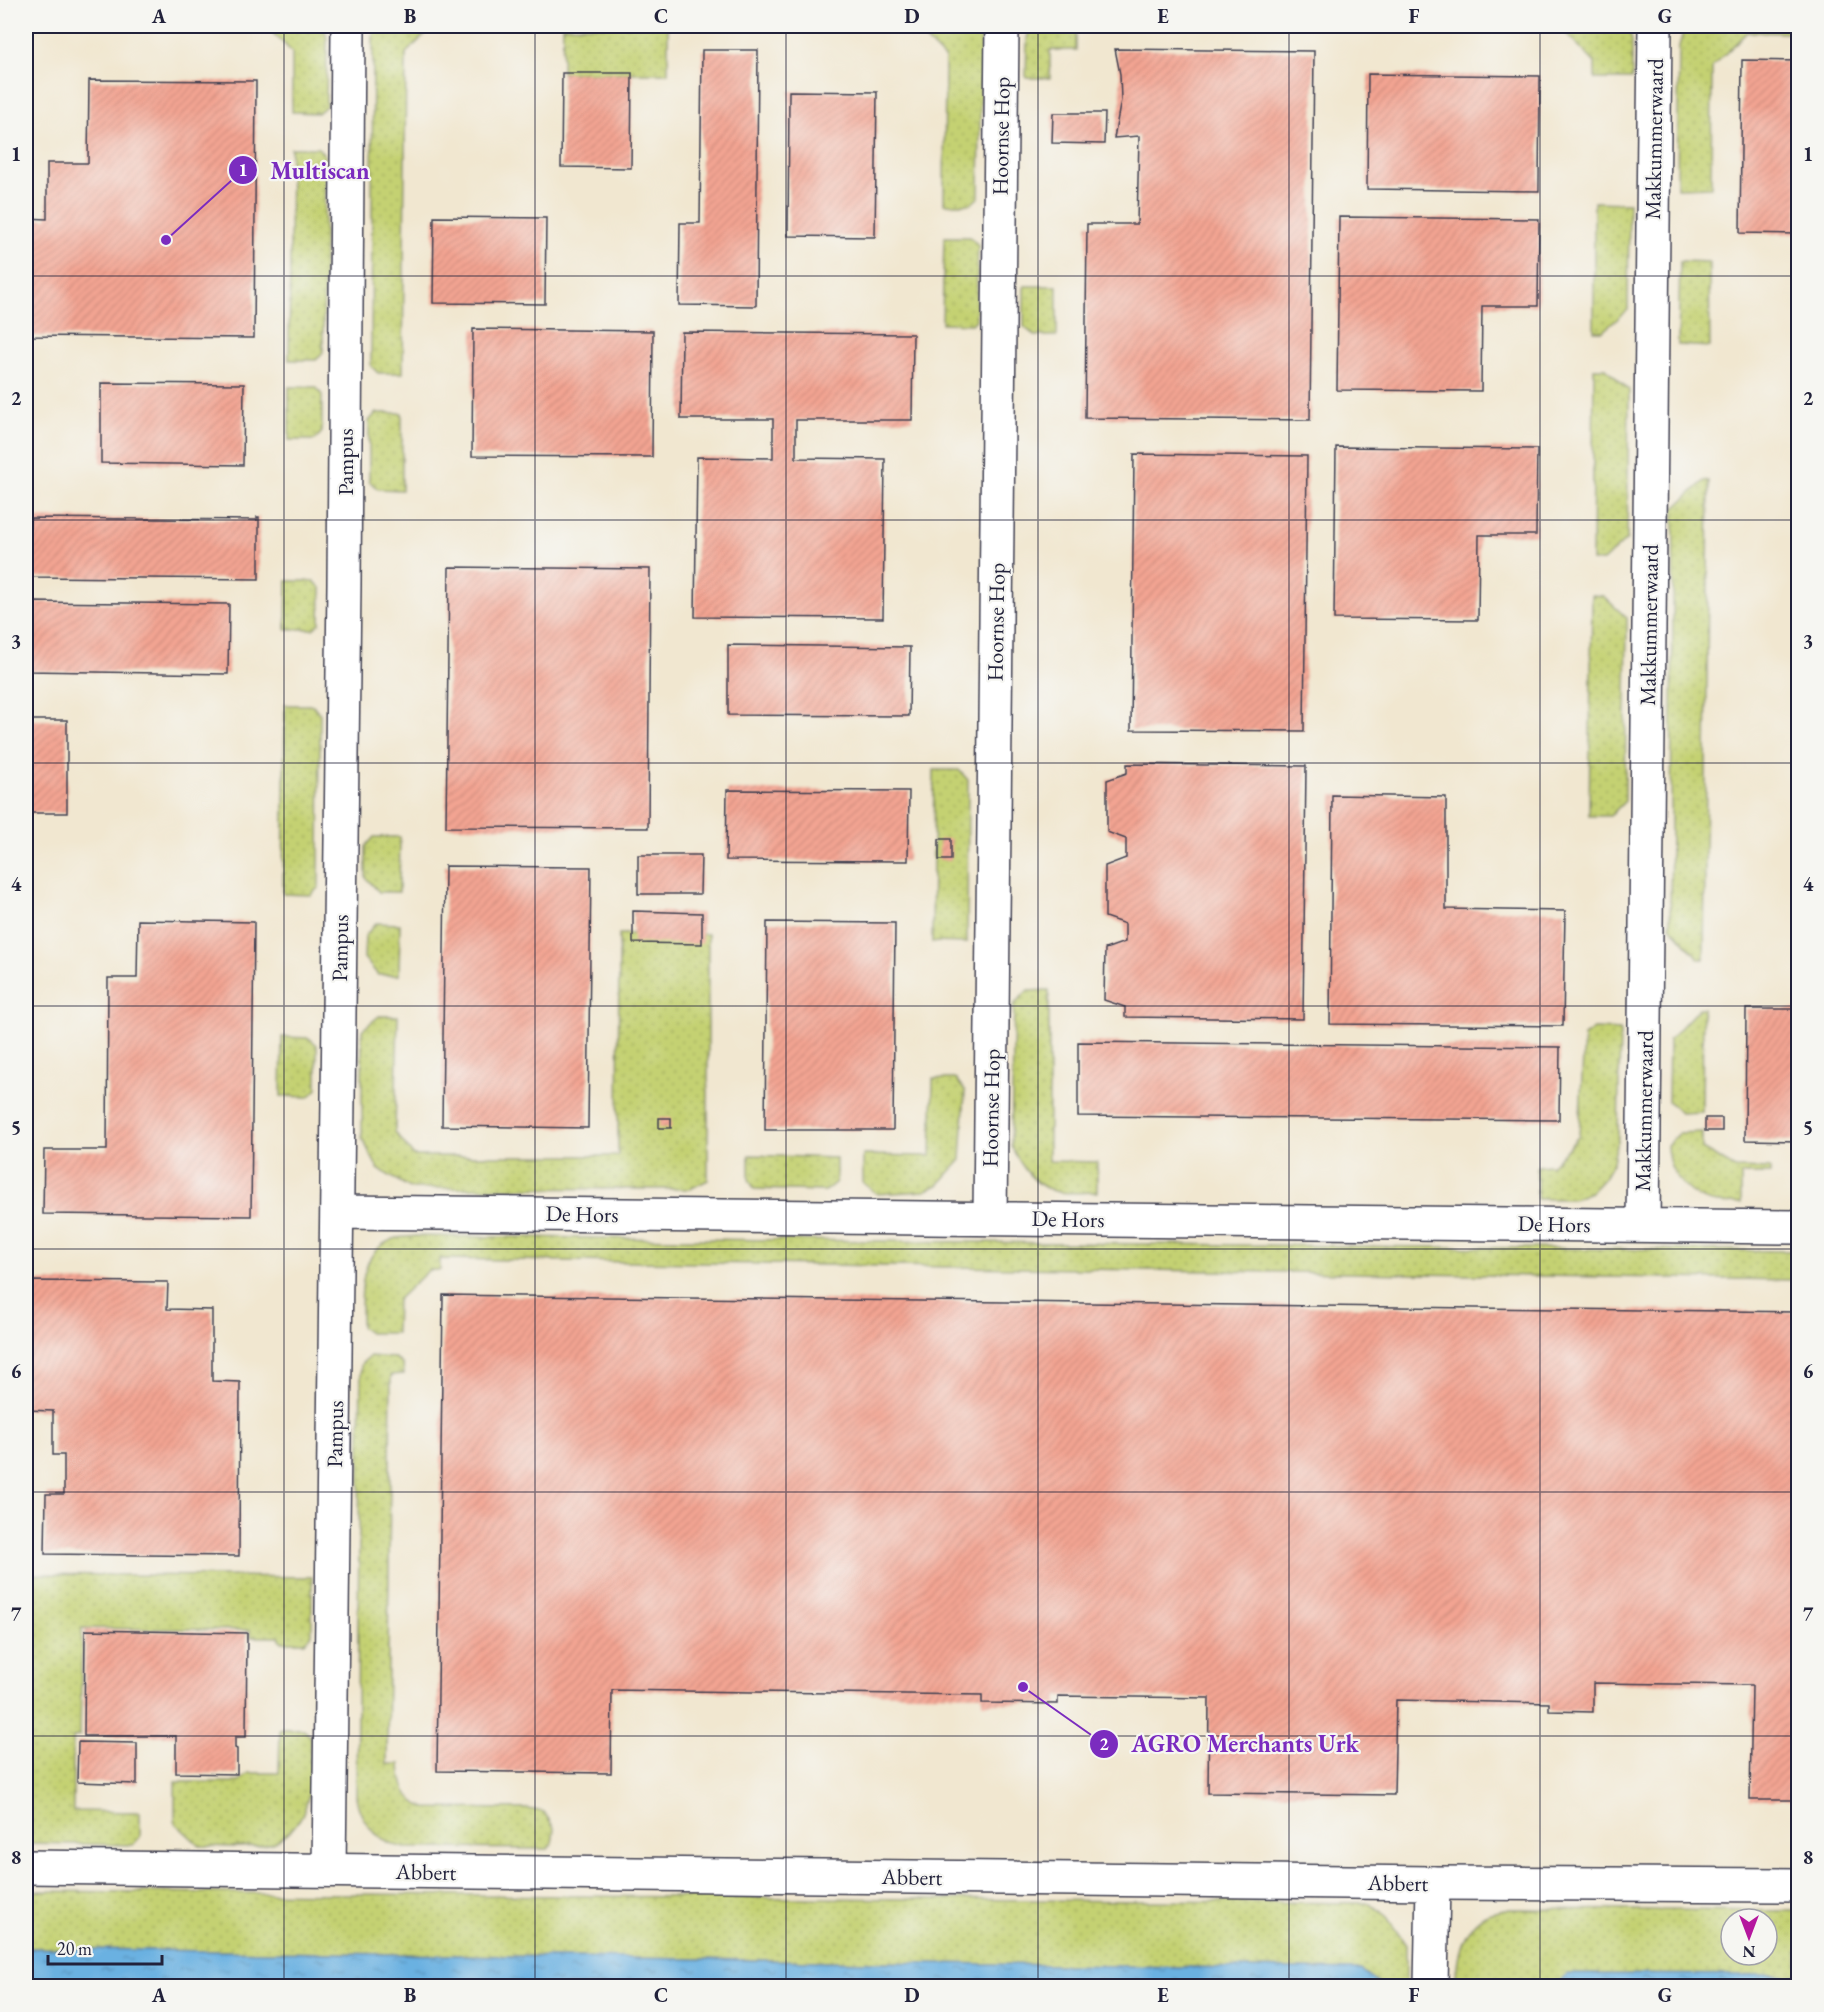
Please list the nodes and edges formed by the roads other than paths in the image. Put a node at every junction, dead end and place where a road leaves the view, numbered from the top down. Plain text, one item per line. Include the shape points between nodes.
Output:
1 (348, 26) edge
2 (1002, 26) edge
3 (1655, 26) edge
4 (338, 1212) junction
5 (990, 1218) junction
6 (1643, 1225) junction
7 (1798, 1227) edge
8 (26, 1868) edge
9 (329, 1870) junction
10 (1433, 1883) junction
11 (1798, 1885) edge
12 (1431, 1986) edge

1 - 4 street, Pampus
2 - 5 street, Hoornse Hop
3 - 6 street, Makkummerwaard
4 - 5 street, De Hors
4 - 9 street, Pampus
5 - 6 street, De Hors
6 - 7 street, De Hors
8 - 9 street, Abbert
9 - 10 street, Abbert
10 - 11 street, Abbert
10 - 12 street

